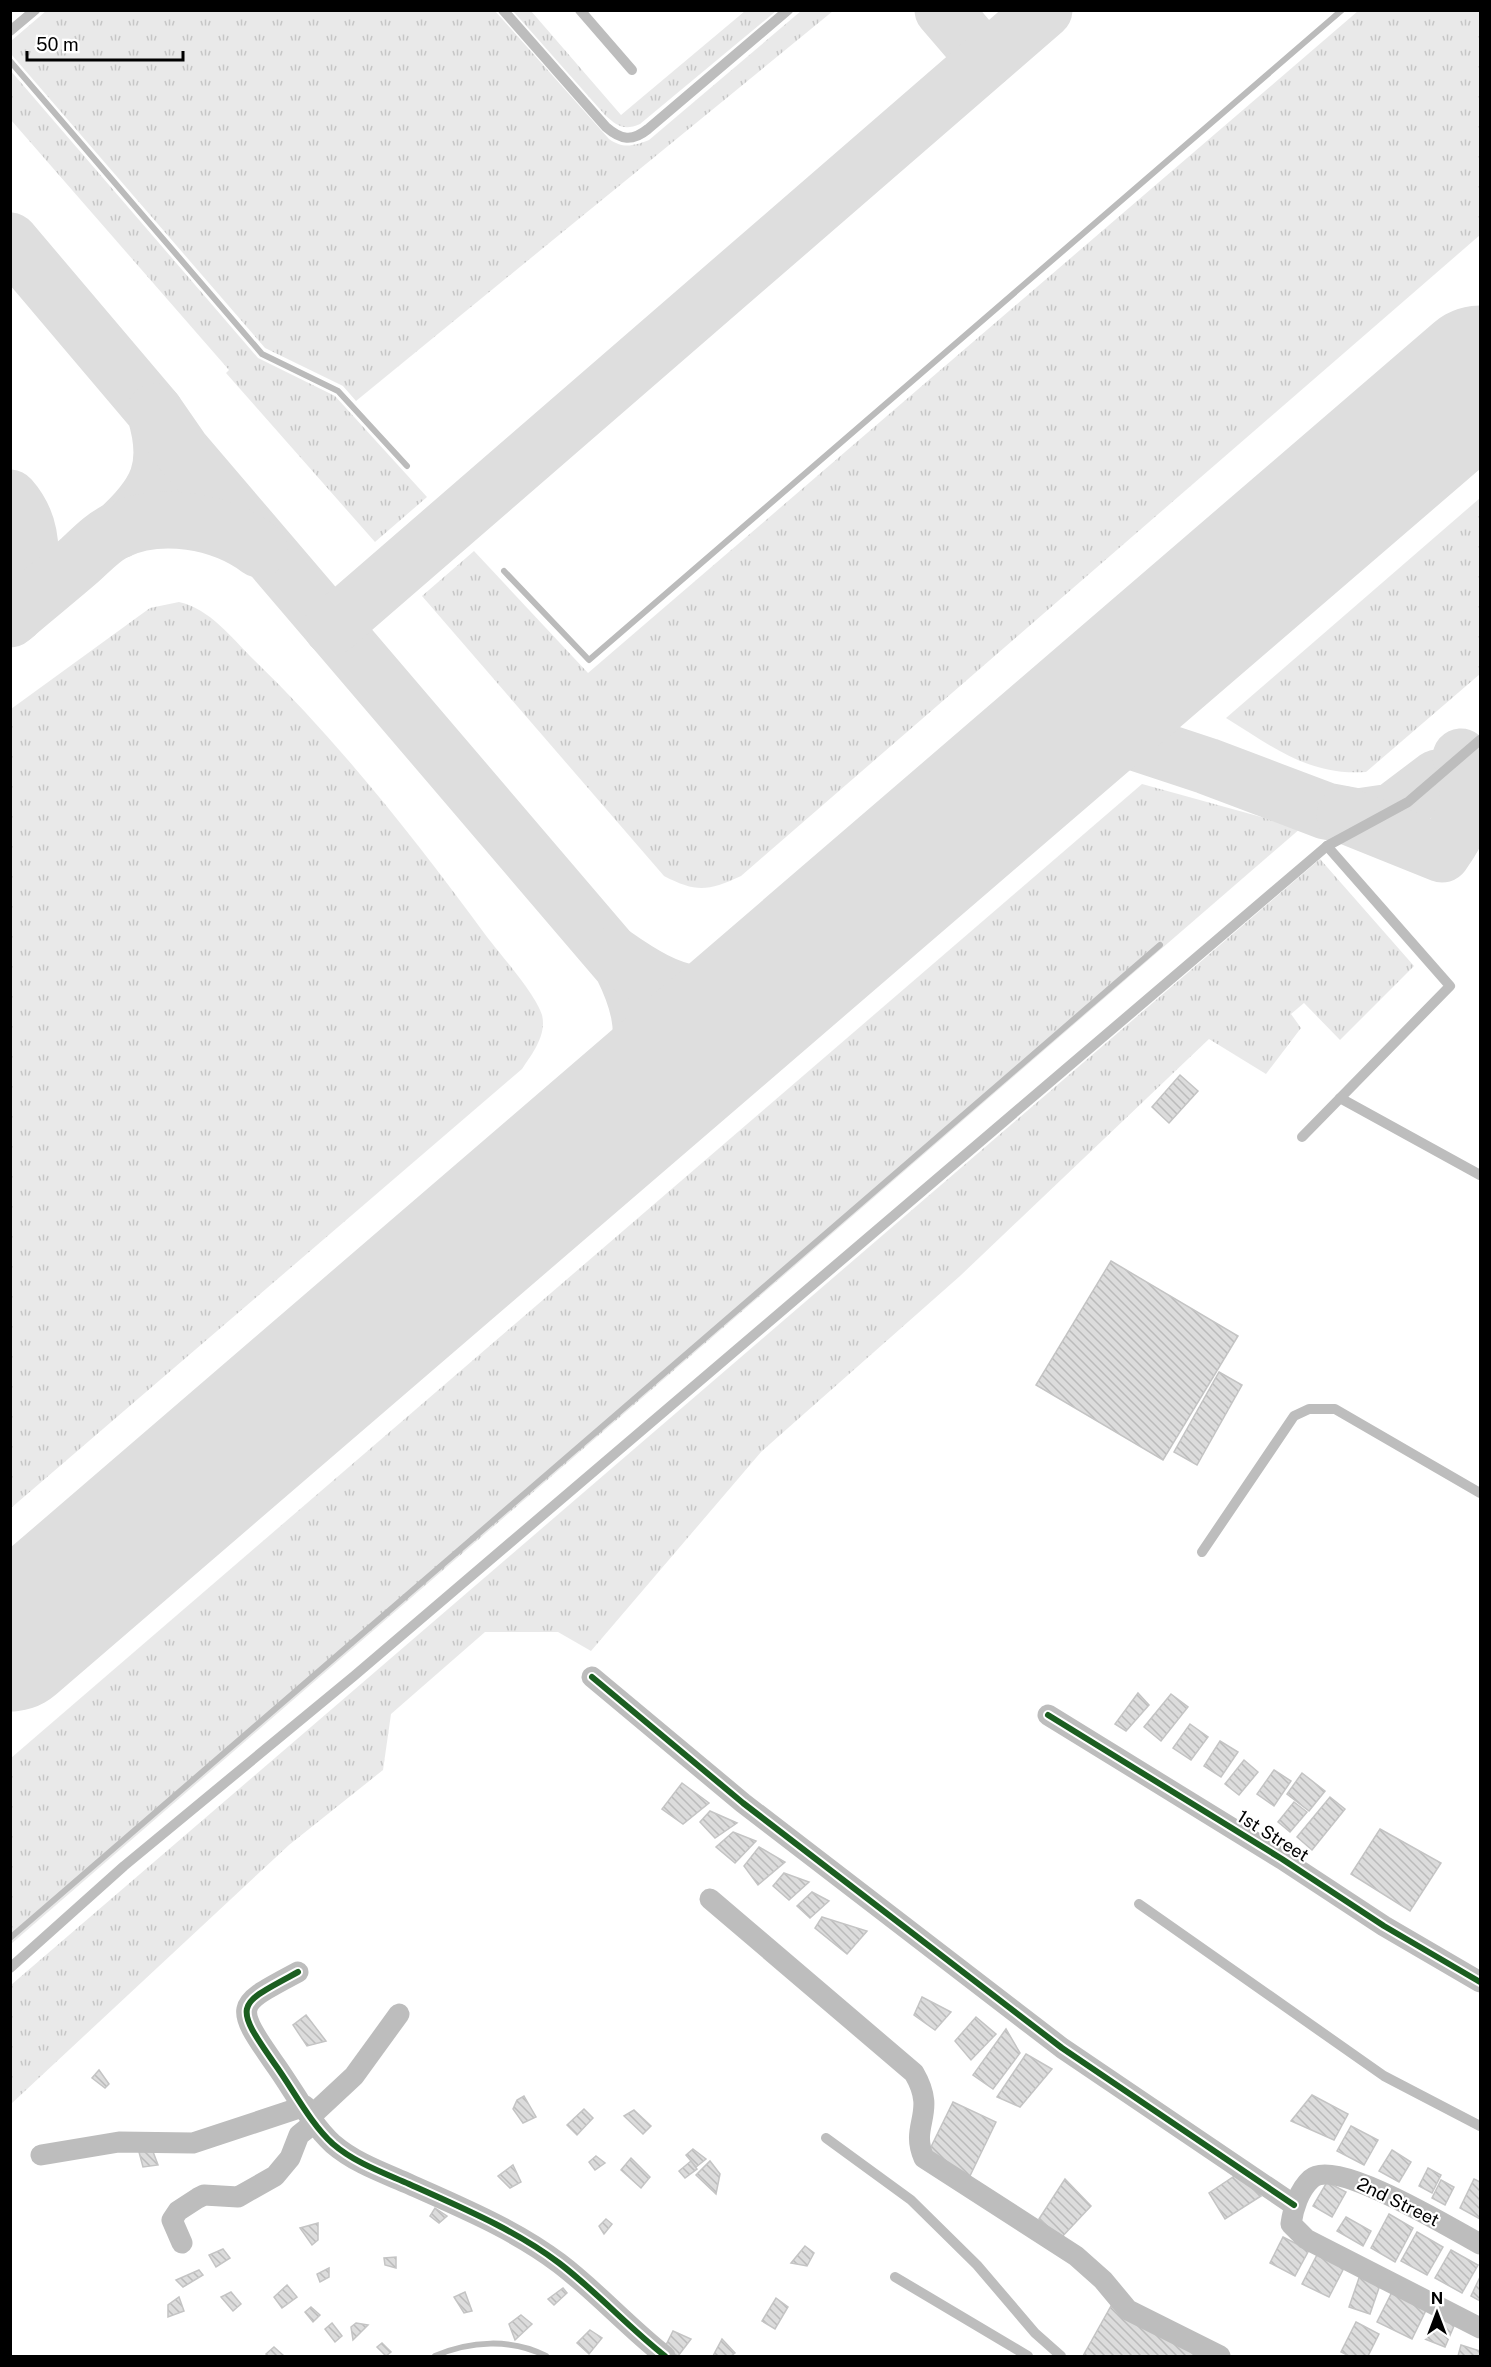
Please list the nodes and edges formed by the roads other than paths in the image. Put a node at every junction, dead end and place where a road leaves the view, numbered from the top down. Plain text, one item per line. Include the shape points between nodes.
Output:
1 (35, 10) edge
2 (503, 10) edge
3 (580, 10) edge
4 (788, 10) edge
5 (10, 31) edge
6 (632, 70) dead end
7 (1480, 740) edge
8 (1327, 846) junction
9 (1340, 1098) junction
10 (1302, 1137) dead end
11 (1480, 1175) edge
12 (1480, 1493) edge
13 (1202, 1551) dead end
14 (592, 1677) dead end
15 (1048, 1715) dead end
16 (710, 1899) dead end
17 (1139, 1904) dead end
18 (10, 1968) edge
19 (298, 1972) dead end
20 (1480, 1982) edge
21 (399, 2014) dead end
22 (309, 2115) junction
23 (1480, 2126) edge
24 (826, 2138) dead end
25 (41, 2155) dead end
26 (1294, 2205) junction
27 (182, 2244) dead end
28 (1480, 2244) edge
29 (895, 2277) dead end
30 (1480, 2328) edge
31 (665, 2356) edge
32 (1028, 2356) edge
33 (1061, 2356) edge
34 (1220, 2356) edge

1 - 5 lane
2 - 4 lane via 606,128 619,138 629,139 639,136
3 - 6 lane
7 - 8 lane via 1408,802
8 - 9 lane via 1450,986
8 - 18 lane via 354,1676 124,1866
9 - 10 lane
9 - 11 lane
12 - 13 lane via 1335,1409 1309,1409 1294,1416
14 - 26 street via 743,1803 1062,2048
15 - 20 street, 1st Street
16 - 34 street via 914,2073 925,2093 918,2137 924,2158 1076,2256 1128,2310
17 - 23 lane via 1384,2076
19 - 22 street via 256,1995 249,2001 246,2014
21 - 22 street via 354,2076
22 - 25 street via 193,2143 119,2142
22 - 27 street via 290,2158 274,2176 238,2197 204,2195 178,2211 172,2220
22 - 31 street via 348,2156 491,2221 558,2263
24 - 33 lane via 911,2200
26 - 28 street, 2nd Street via 1312,2178 1323,2174 1350,2179 1385,2193
26 - 30 street via 1291,2224 1297,2234
29 - 32 lane

